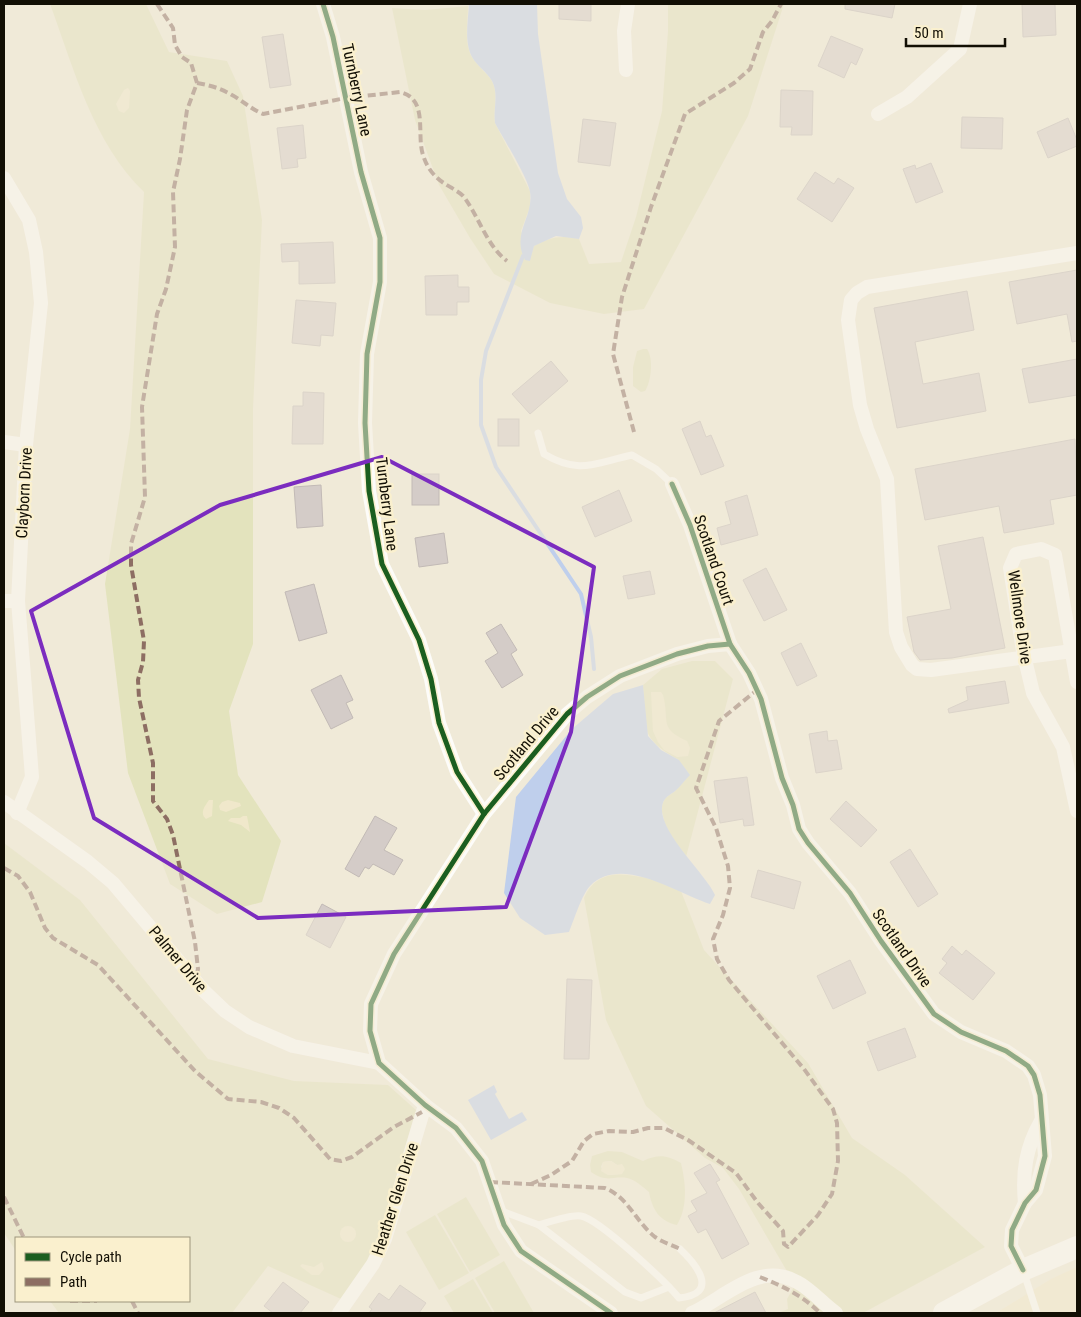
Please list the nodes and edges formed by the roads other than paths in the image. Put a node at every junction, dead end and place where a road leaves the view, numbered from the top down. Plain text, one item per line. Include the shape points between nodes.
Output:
1 (323, 4) edge
2 (628, 4) edge
3 (970, 4) edge
4 (626, 70) dead end
5 (878, 114) dead end
6 (4, 178) edge
7 (1077, 253) edge
8 (538, 433) dead end
9 (4, 442) edge
10 (26, 445) junction
11 (672, 484) joint
12 (11, 601) edge
13 (730, 644) junction
14 (1072, 651) junction
15 (1025, 656) junction
16 (1077, 682) edge
17 (1075, 788) edge
18 (4, 802) edge
19 (1077, 811) edge
20 (17, 813) junction
21 (484, 814) junction
22 (380, 1063) junction
23 (425, 1105) junction
24 (1041, 1120) junction
25 (1025, 1202) junction
26 (499, 1210) junction
27 (539, 1225) junction
28 (1077, 1247) edge
29 (680, 1249) dead end
30 (1023, 1270) junction
31 (669, 1286) junction
32 (339, 1313) edge
33 (611, 1313) edge
34 (692, 1313) edge
35 (836, 1313) edge
36 (944, 1313) edge
37 (1037, 1313) edge

1 - 21 street, Turnberry Lane via 380,238 380,282 367,354 365,423 369,490 382,564 419,640 431,679 439,723 458,772
2 - 4 street via 624,31
3 - 5 street via 960,49 907,97
6 - 10 street, Clayborn Drive via 29,220 41,303
7 - 15 street via 867,287 857,293 848,309 860,405 888,479 896,632 906,658 917,669 931,670
8 - 11 lane via 544,454 560,464 584,468 632,455 656,469
9 - 10 street
10 - 12 street, Clayborn Drive
11 - 13 street, Scotland Court via 690,525
12 - 20 street, Clayborn Drive via 32,777
13 - 21 street, Scotland Drive via 677,654 606,684 568,714
13 - 24 street, Scotland Drive via 761,699 782,778 799,829 808,843 850,893 934,1014 961,1032 1006,1051 1028,1066 1040,1095
14 - 15 street
14 - 15 street, Wellmore Drive via 1054,555 1042,548 1016,554 1010,568
14 - 16 street, Wellmore Drive
15 - 17 street, Wellmore Drive via 1033,693 1063,747
17 - 19 street, Wellmore Drive
18 - 20 street, Palmer Drive
20 - 22 street, Palmer Drive via 113,883 204,991 248,1027 293,1046
21 - 22 street, Scotland Drive via 394,954 379,983 369,1016
22 - 23 street, Scotland Drive
23 - 26 street, Scotland Drive via 456,1128 482,1161
23 - 32 street, Heather Glen Drive via 385,1239 373,1264
24 - 25 street, Scotland Drive via 1026,1157
24 - 25 street, Scotland Drive via 1044,1167 1036,1190
25 - 30 street, Scotland Drive via 1012,1230 1011,1246
26 - 27 lane
26 - 33 street, Scotland Drive via 504,1225 521,1251
27 - 31 lane via 626,1292 641,1298
27 - 31 lane via 580,1215 594,1222
28 - 30 main road
29 - 31 lane via 699,1268 700,1287 695,1294 679,1298
30 - 36 main road
30 - 37 lane
34 - 35 street via 753,1278 768,1276 797,1282

